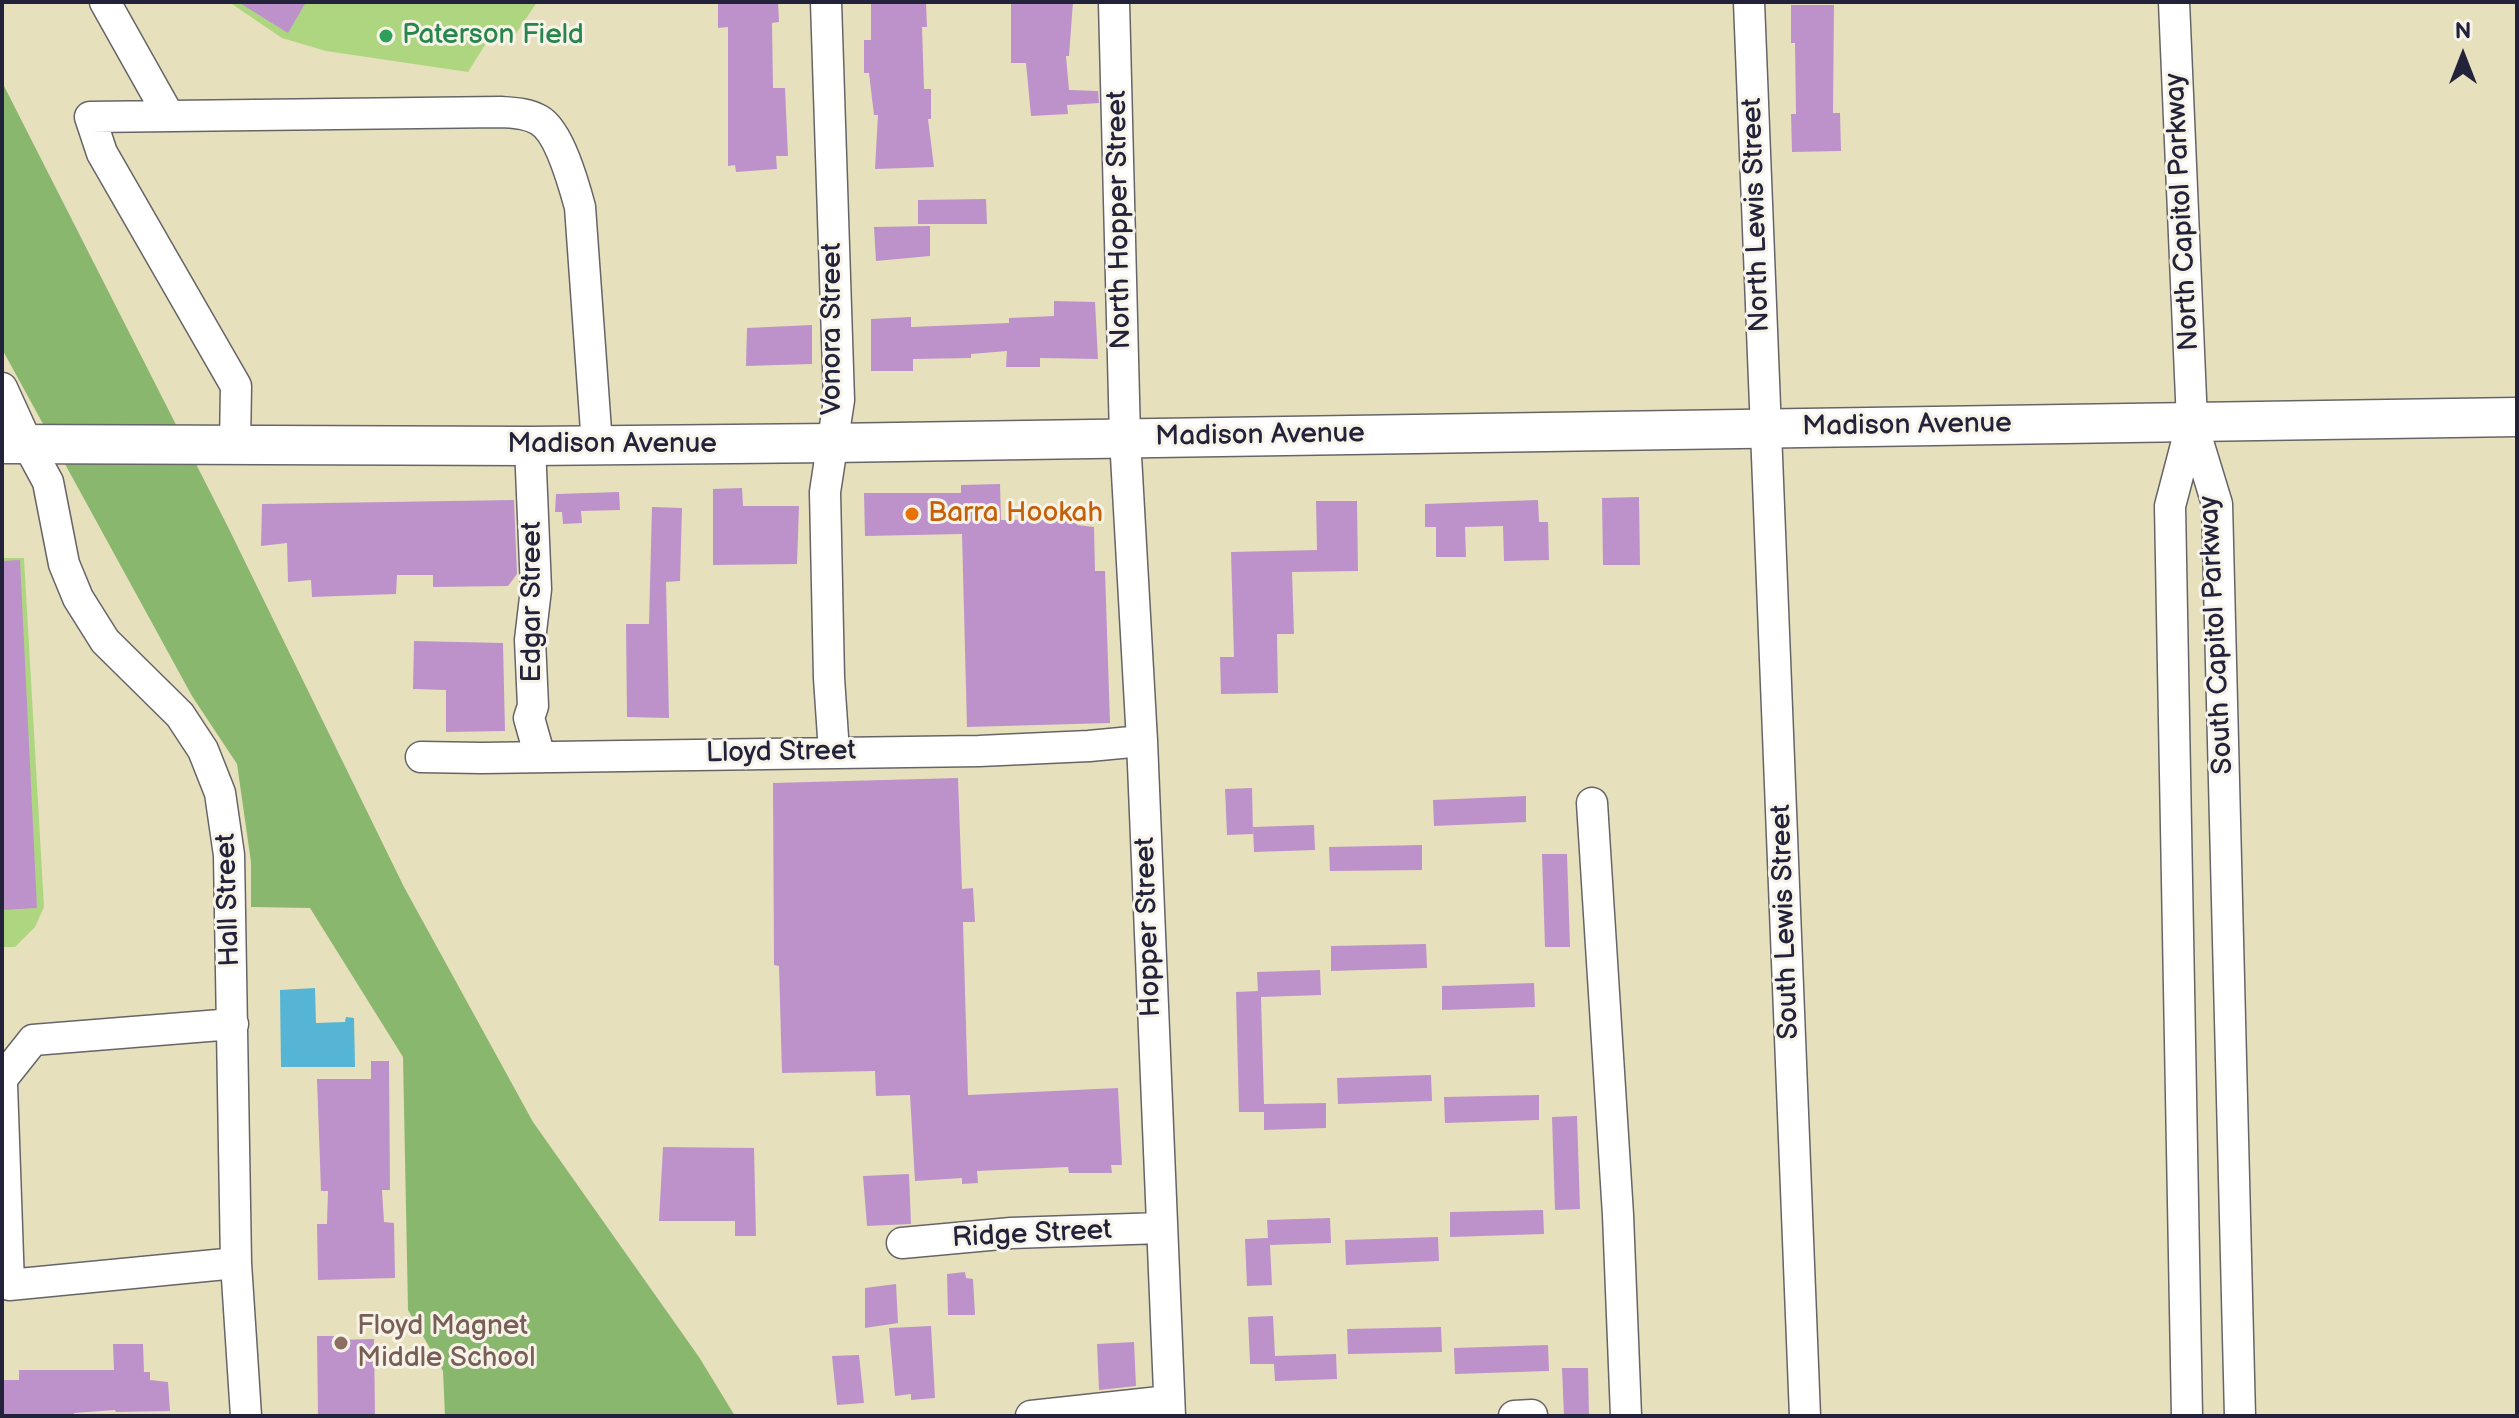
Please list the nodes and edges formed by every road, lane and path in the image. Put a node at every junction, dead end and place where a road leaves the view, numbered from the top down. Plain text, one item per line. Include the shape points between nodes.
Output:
1 (105, 2) edge
2 (826, 2) edge
3 (1114, 2) edge
4 (1749, 2) edge
5 (2174, 2) edge
6 (169, 116) junction
7 (2, 388) edge
8 (2517, 417) edge
9 (2192, 422) junction
10 (1766, 428) junction
11 (1125, 438) junction
12 (14, 443) edge
13 (832, 443) junction
14 (225, 444) junction
15 (597, 445) junction
16 (530, 446) junction
17 (2170, 516) junction
18 (2217, 518) junction
19 (1142, 741) junction
20 (834, 752) junction
21 (421, 757) dead end
22 (540, 757) junction
23 (1592, 803) dead end
24 (2225, 824) junction
25 (2176, 825) junction
26 (233, 1024) junction
27 (2, 1082) edge
28 (2233, 1155) junction
29 (2182, 1156) junction
30 (1162, 1228) junction
31 (902, 1243) dead end
32 (236, 1263) junction
33 (6, 1285) edge
34 (1169, 1408) edge
35 (1532, 1415) edge
36 (246, 1416) edge
37 (1031, 1416) edge
38 (1514, 1416) edge
39 (1626, 1416) edge
40 (1805, 1416) edge
41 (2187, 1416) edge
42 (2240, 1416) edge

1 - 6 street
2 - 13 street, Vonora Street via 839,400
3 - 11 street, North Hopper Street
4 - 10 street, North Lewis Street
5 - 9 street, North Capitol Parkway
6 - 14 street via 90,117 102,153 236,386
6 - 15 street via 501,112 541,121 551,131 580,207
7 - 12 street, Hall Street
8 - 9 main road, Madison Avenue
9 - 10 main road, Madison Avenue
9 - 17 street, South Capitol Parkway
9 - 18 street, South Capitol Parkway
10 - 11 main road, Madison Avenue
10 - 40 street, South Lewis Street
11 - 13 main road, Madison Avenue
11 - 19 street, Hopper Street
12 - 14 main road, Madison Avenue
12 - 26 street, Hall Street via 48,482 64,564 90,619 105,641 180,715 216,781 229,855
13 - 15 main road, Madison Avenue
13 - 20 street, Vonora Street via 825,492
14 - 16 main road, Madison Avenue
15 - 16 main road, Madison Avenue
16 - 22 street, Edgar Street via 536,589 529,718
17 - 18 street via 2181,506 2196,503
17 - 25 street, South Capitol Parkway
18 - 24 street, South Capitol Parkway
19 - 20 street, Lloyd Street via 979,751
19 - 30 street, Hopper Street
20 - 22 street, Lloyd Street
21 - 22 street, Lloyd Street
23 - 39 street
24 - 25 street
24 - 28 street, South Capitol Parkway
25 - 29 street, South Capitol Parkway
26 - 27 street via 33,1040
26 - 32 street, Hall Street
27 - 33 street
28 - 29 street
28 - 42 street, South Capitol Parkway
29 - 41 street, South Capitol Parkway
30 - 31 street, Ridge Street
30 - 34 street, Hopper Street
32 - 33 street
32 - 36 street, Hall Street
34 - 37 street
35 - 38 street

